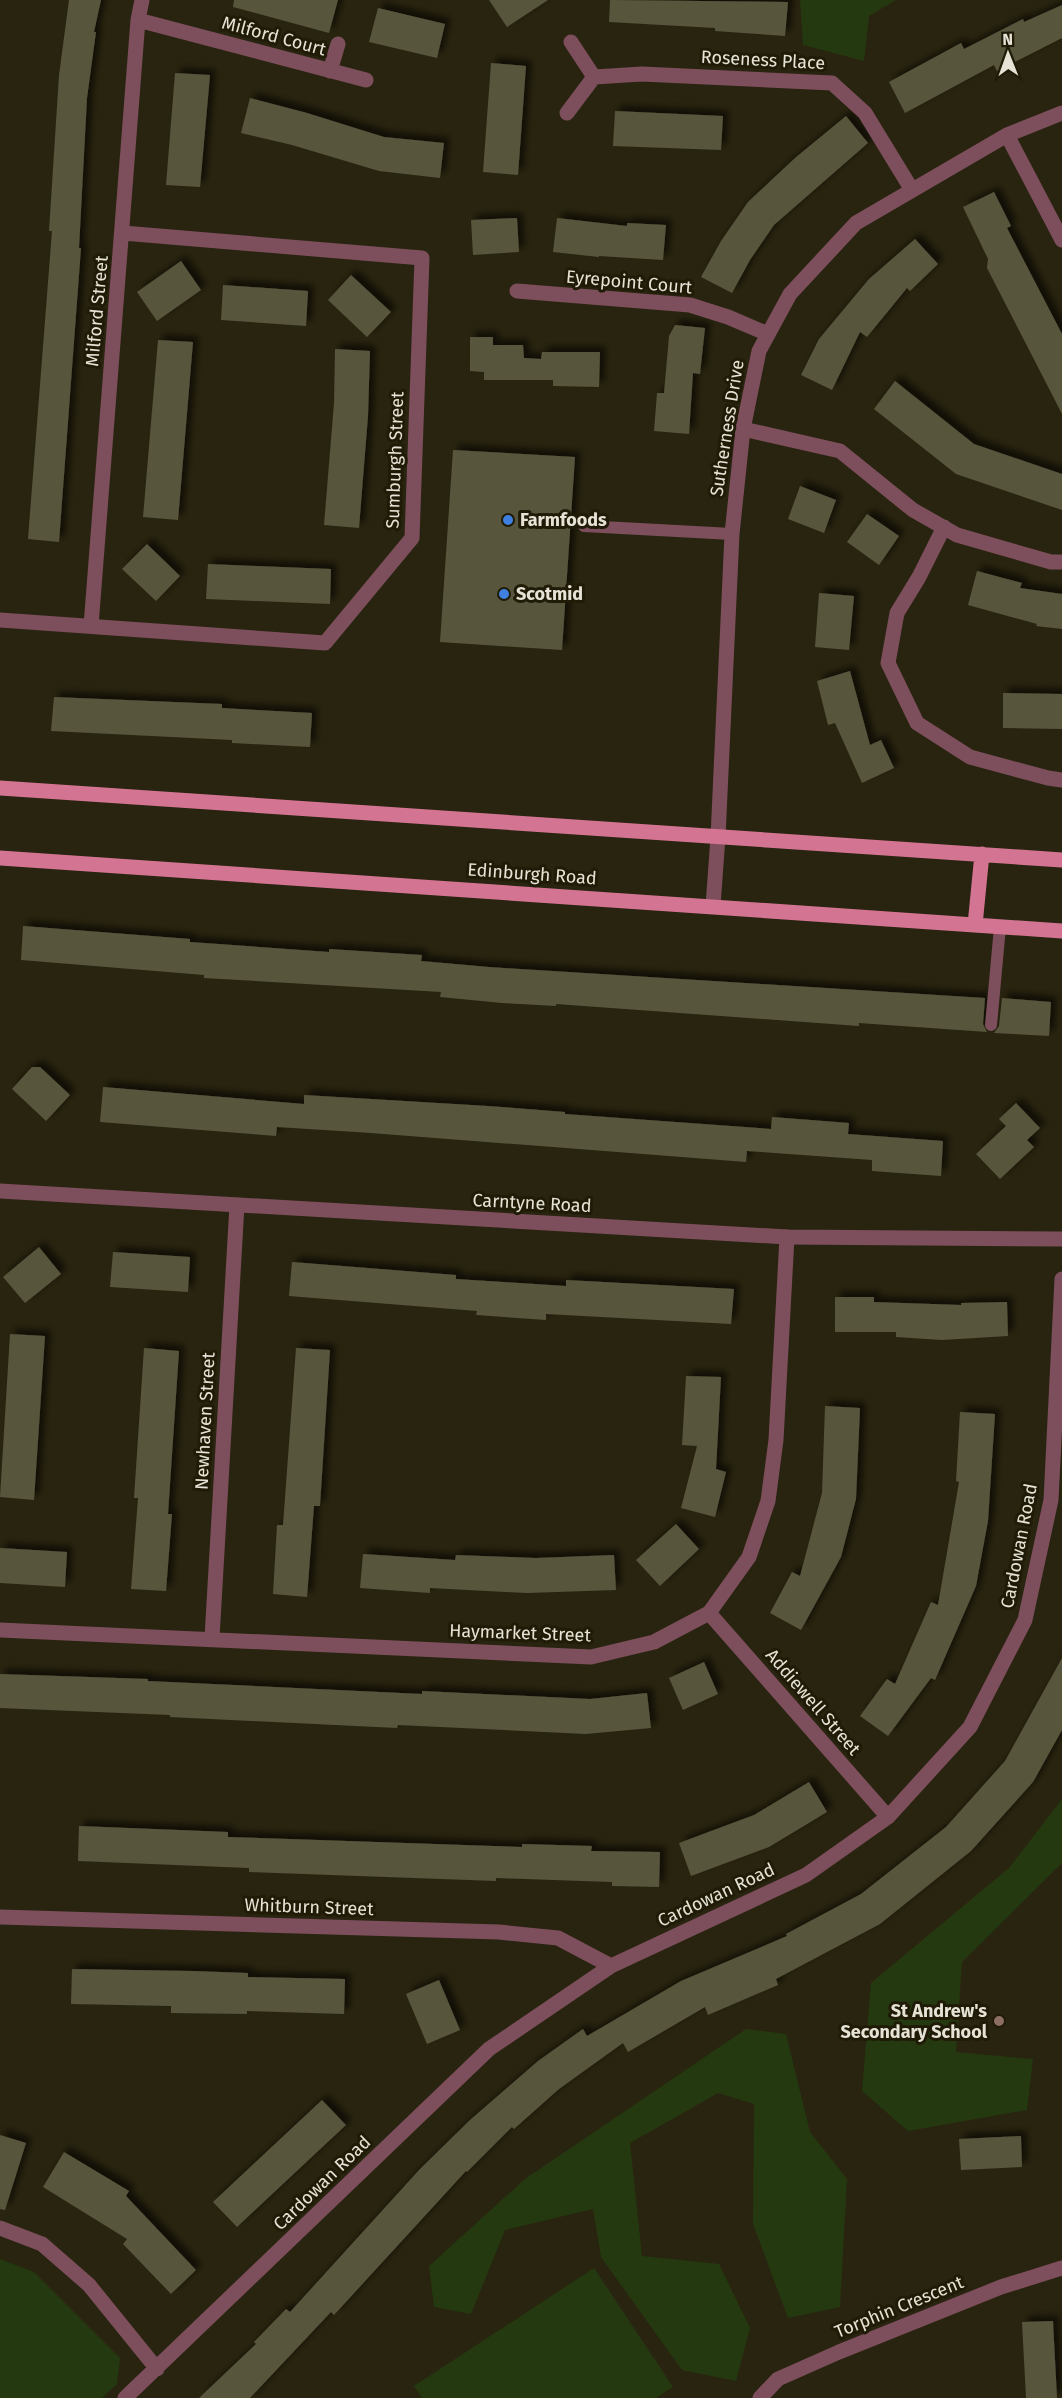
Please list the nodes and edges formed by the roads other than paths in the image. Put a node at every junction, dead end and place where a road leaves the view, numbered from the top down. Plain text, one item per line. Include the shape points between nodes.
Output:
1 (142, 0) edge
2 (138, 20) junction
3 (571, 42) dead end
4 (338, 44) dead end
5 (330, 71) junction
6 (594, 77) junction
7 (366, 80) dead end
8 (567, 113) dead end
9 (1062, 113) edge
10 (1007, 135) junction
11 (912, 190) junction
12 (123, 233) junction
13 (1062, 240) edge
14 (517, 291) dead end
15 (768, 334) junction
16 (743, 429) junction
17 (584, 526) dead end
18 (944, 527) junction
19 (732, 534) junction
20 (1062, 562) edge
21 (0, 620) edge
22 (92, 626) junction
23 (1062, 780) edge
24 (0, 788) edge
25 (718, 837) junction
26 (982, 854) junction
27 (0, 858) edge
28 (1062, 860) edge
29 (713, 906) junction
30 (975, 925) junction
31 (1000, 927) junction
32 (1062, 931) edge
33 (991, 1024) dead end
34 (0, 1191) edge
35 (237, 1205) junction
36 (787, 1237) junction
37 (1062, 1239) edge
38 (1062, 1279) edge
39 (709, 1613) junction
40 (0, 1630) edge
41 (212, 1638) junction
42 (888, 1817) junction
43 (0, 1917) edge
44 (611, 1966) junction
45 (0, 2228) edge
46 (1062, 2268) edge
47 (157, 2369) junction
48 (125, 2398) edge
49 (760, 2398) edge

1 - 2 street, Milford Street
2 - 5 street, Milford Court
2 - 12 street, Milford Street
3 - 6 street
4 - 5 street, Milford Court
5 - 7 street, Milford Court
6 - 8 street
6 - 11 street, Roseness Place via 642,74 832,83 866,113
9 - 10 street, Sutherness Drive
10 - 11 street, Sutherness Drive
10 - 13 street
11 - 15 street, Sutherness Drive via 855,223 790,294
12 - 22 street, Milford Street
12 - 22 street, Sumburgh Street via 422,258 411,538 325,643
14 - 15 street, Eyrepoint Court via 690,305
15 - 16 street, Sutherness Drive via 759,351
16 - 18 street via 840,451 913,510
16 - 19 street, Sutherness Drive
17 - 19 lane
18 - 20 street via 957,535
18 - 23 street via 897,613 888,663 917,723 970,757
19 - 25 street, Sutherness Drive
21 - 22 street, Sumburgh Street
24 - 25 main road
25 - 26 main road
25 - 29 street, Sutherness Drive
26 - 28 main road
26 - 30 main road
27 - 29 main road, Edinburgh Road
29 - 30 main road, Edinburgh Road
30 - 31 main road, Edinburgh Road
31 - 32 main road, Edinburgh Road
31 - 33 lane
34 - 35 street, Carntyne Road
35 - 36 street, Carntyne Road
35 - 41 street, Newhaven Street
36 - 37 street, Carntyne Road
36 - 39 street, Haymarket Street via 776,1440 768,1501 749,1557
38 - 42 street, Cardowan Road via 1051,1500 1025,1620 970,1727
39 - 41 street, Haymarket Street via 654,1642 591,1657
39 - 42 street, Addiewell Street
40 - 41 street, Haymarket Street
42 - 44 street, Cardowan Road via 806,1875
43 - 44 street, Whitburn Street via 499,1932 558,1938
44 - 47 street, Cardowan Road via 489,2049
45 - 47 street via 42,2244 89,2285
46 - 49 street, Torphin Crescent via 1001,2287 840,2352 778,2379
47 - 48 street, Cardowan Road

